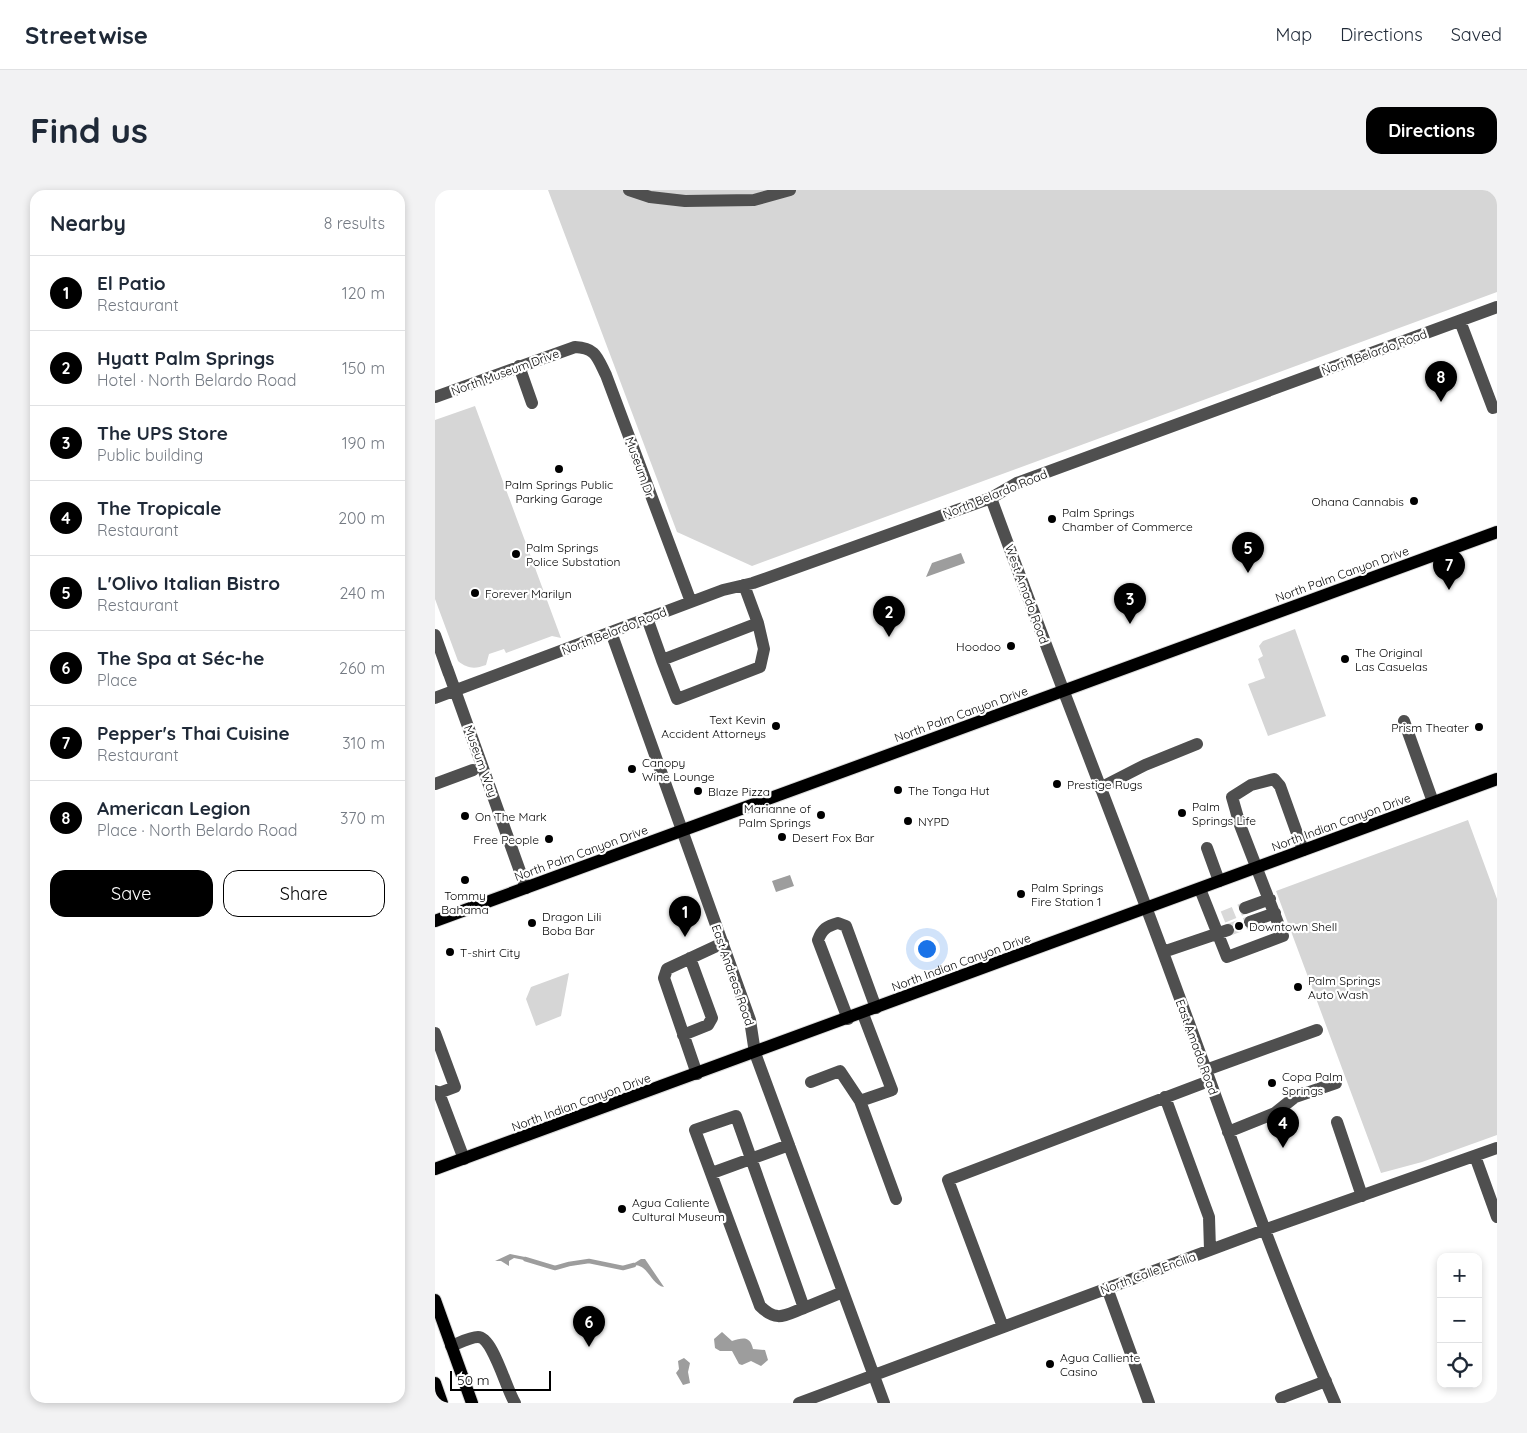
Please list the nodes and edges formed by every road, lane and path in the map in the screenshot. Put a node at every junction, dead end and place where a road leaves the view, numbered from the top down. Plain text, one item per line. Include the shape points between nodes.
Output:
1 (629, 190) edge
2 (790, 190) edge
3 (1497, 307) edge
4 (1460, 321) junction
5 (575, 347) joint
6 (519, 366) junction
7 (435, 397) edge
8 (532, 404) dead end
9 (1493, 408) dead end
10 (991, 498) junction
11 (1497, 532) edge
12 (744, 585) junction
13 (691, 602) junction
14 (647, 618) junction
15 (758, 623) junction
16 (611, 632) junction
17 (435, 634) edge
18 (662, 660) junction
19 (455, 690) junction
20 (1062, 691) junction
21 (435, 698) edge
22 (1404, 721) dead end
23 (1197, 744) dead end
24 (473, 770) dead end
25 (1497, 779) edge
26 (435, 784) edge
27 (1100, 788) junction
28 (1433, 802) junction
29 (682, 831) junction
30 (1207, 848) dead end
31 (1303, 850) junction
32 (1258, 867) junction
33 (1219, 881) junction
34 (526, 888) junction
35 (1200, 888) junction
36 (1270, 899) junction
37 (1147, 908) junction
38 (1245, 908) tunnel mouth
39 (1275, 913) junction
40 (435, 921) edge
41 (1250, 922) tunnel mouth
42 (1222, 932) junction
43 (723, 943) junction
44 (1163, 952) junction
45 (691, 958) junction
46 (876, 1008) junction
47 (863, 1014) junction
48 (847, 1019) junction
49 (1317, 1030) dead end
50 (435, 1033) edge
51 (683, 1035) junction
52 (755, 1054) junction
53 (697, 1074) junction
54 (1208, 1075) junction
55 (811, 1082) dead end
56 (1336, 1082) dead end
57 (437, 1092) edge
58 (1165, 1098) junction
59 (860, 1101) junction
60 (1337, 1122) dead end
61 (1228, 1132) junction
62 (789, 1145) junction
63 (1497, 1148) edge
64 (1475, 1156) junction
65 (751, 1158) junction
66 (464, 1159) junction
67 (435, 1169) edge
68 (712, 1172) junction
69 (1362, 1196) junction
70 (896, 1199) dead end
71 (1497, 1217) edge
72 (1264, 1230) junction
73 (1210, 1250) junction
74 (1107, 1288) junction
75 (843, 1292) junction
76 (435, 1300) edge
77 (804, 1308) junction
78 (1003, 1327) junction
79 (451, 1346) junction
80 (874, 1376) junction
81 (1326, 1381) junction
82 (435, 1383) edge
83 (1281, 1398) dead end
84 (442, 1403) edge
85 (472, 1403) edge
86 (515, 1403) edge
87 (799, 1403) edge
88 (884, 1403) edge
89 (1149, 1403) edge
90 (1335, 1403) edge

1 - 2 street via 650,197 685,201 755,200
3 - 4 street, North Belardo Road
4 - 9 street
4 - 10 street, North Belardo Road via 1017,483
5 - 6 street, North Museum Drive
5 - 13 street, Museum Dr via 588,348 596,355 606,375
6 - 7 street, North Museum Drive
6 - 8 street
10 - 12 street, North Belardo Road
10 - 20 street, West Amado Road
11 - 20 main road, North Palm Canyon Drive
12 - 13 street, North Belardo Road
12 - 15 street
13 - 14 street, North Belardo Road
14 - 16 street, North Belardo Road
14 - 18 street
15 - 18 street
15 - 18 street via 764,649 760,667 677,699
16 - 19 street, North Belardo Road
16 - 29 street, East Andreas Road
17 - 19 street, Museum Way
19 - 21 street, North Belardo Road
19 - 34 street, Museum Way
20 - 27 street, East Amado Road
20 - 29 main road, North Palm Canyon Drive
22 - 28 street
23 - 27 street
24 - 26 street
25 - 28 main road, North Indian Canyon Drive
27 - 37 street, East Amado Road
28 - 31 main road, North Indian Canyon Drive
29 - 34 main road, North Palm Canyon Drive
29 - 43 street, East Andreas Road
30 - 33 street
31 - 32 main road, North Indian Canyon Drive
31 - 32 street via 1280,786 1274,779 1251,785 1233,797 1240,825
32 - 33 main road, North Indian Canyon Drive
32 - 36 street
33 - 35 main road, North Indian Canyon Drive
34 - 40 main road, North Palm Canyon Drive
35 - 37 main road, North Indian Canyon Drive
35 - 42 street
36 - 38 street
36 - 39 street
37 - 44 street, East Amado Road
37 - 46 main road, North Indian Canyon Drive
39 - 41 street
39 - 42 street via 1283,936 1227,956
42 - 44 street
43 - 45 street
43 - 52 street, East Andreas Road via 750,1020
44 - 54 street, East Amado Road
45 - 51 street via 667,969 664,978
45 - 51 street via 712,1018 708,1025
46 - 47 main road, North Indian Canyon Drive
46 - 48 street via 845,926 838,922 820,932 818,940
47 - 48 main road, North Indian Canyon Drive
47 - 59 street via 893,1090
48 - 52 main road, North Indian Canyon Drive
49 - 54 street
50 - 57 street via 455,1087
51 - 53 street
52 - 53 main road, North Indian Canyon Drive
52 - 62 street, East Andreas Road
53 - 66 main road, North Indian Canyon Drive
54 - 58 street
54 - 61 street, East Amado Road
55 - 59 street via 840,1071
56 - 61 street via 1295,1097 1275,1113
57 - 66 street
58 - 73 street via 1209,1217
58 - 78 street via 948,1180
59 - 70 street
60 - 69 street
61 - 72 street, East Amado Road
62 - 65 street
62 - 75 street, East Andreas Road
63 - 64 street, North Calle Encilia
64 - 69 street, North Calle Encilia
64 - 71 street
65 - 68 street
65 - 68 street via 736,1116 695,1130
65 - 77 street
66 - 67 main road, North Indian Canyon Drive
68 - 77 street via 760,1306 769,1315 779,1317
69 - 72 street, North Calle Encilia
72 - 73 street, North Calle Encilia
72 - 81 street, East Amado Road
73 - 74 street, North Calle Encilia
74 - 78 street, North Calle Encilia
74 - 89 street
75 - 77 street
75 - 80 street, East Andreas Road
76 - 79 main road
78 - 80 street, North Calle Encilia
79 - 85 main road
79 - 86 street via 477,1337 486,1339
80 - 87 street, North Calle Encilia
80 - 88 street, East Andreas Road
81 - 83 street
81 - 90 street, East Amado Road
82 - 84 main road

